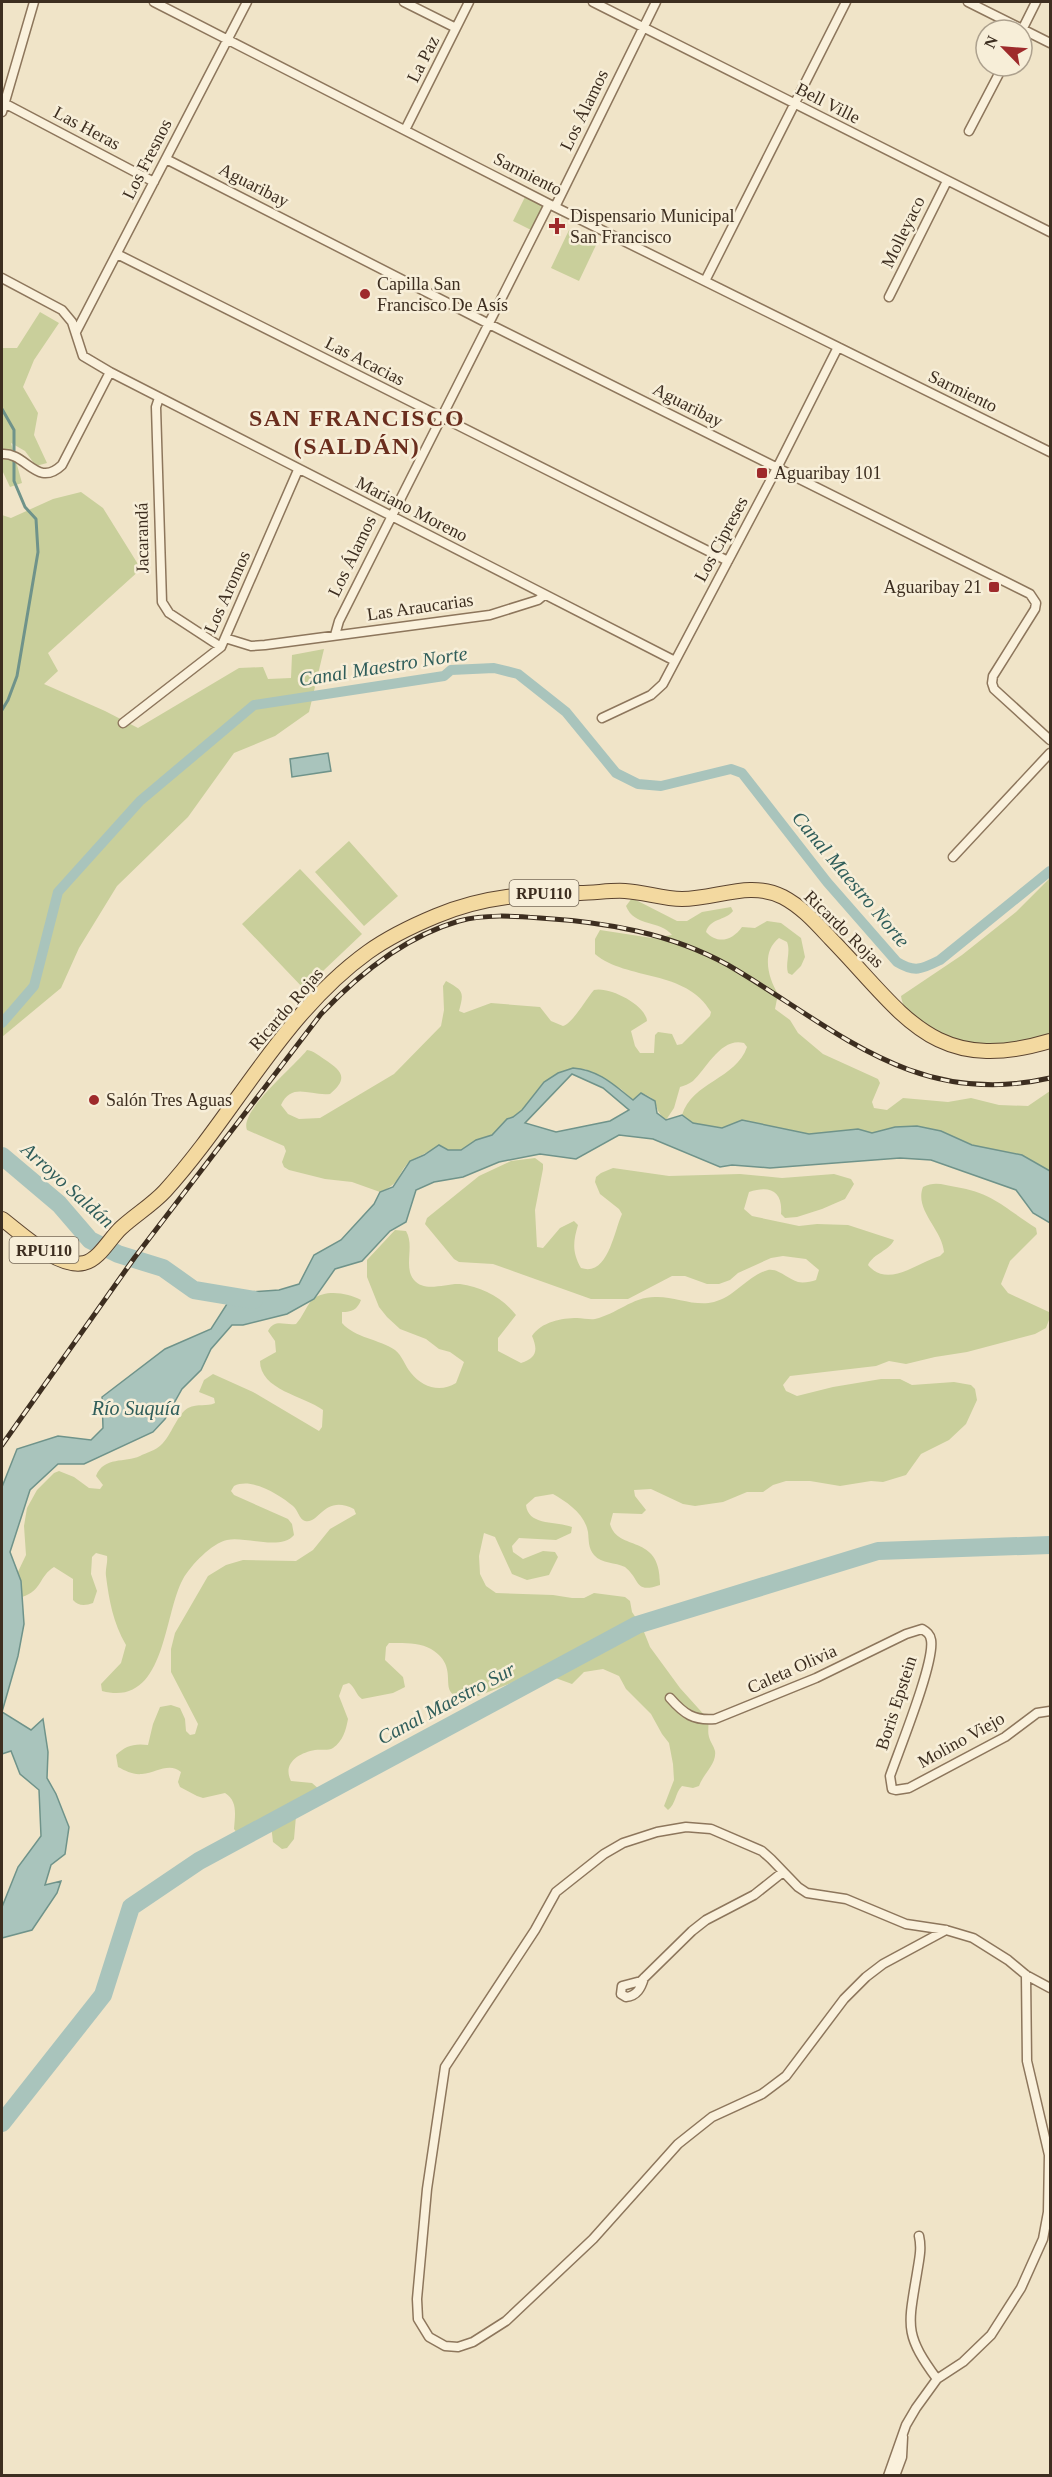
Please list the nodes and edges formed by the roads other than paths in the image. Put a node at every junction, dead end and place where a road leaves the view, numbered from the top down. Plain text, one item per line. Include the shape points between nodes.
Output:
1 (34, 2) edge
2 (154, 2) edge
3 (248, 2) edge
4 (404, 2) edge
5 (470, 2) edge
6 (593, 2) edge
7 (656, 2) edge
8 (846, 2) edge
9 (968, 2) edge
10 (1036, 2) edge
11 (1000, 18) edge
12 (1028, 18) edge
13 (456, 28) junction
14 (643, 28) junction
15 (1034, 35) edge
16 (229, 39) junction
17 (1050, 43) edge
18 (997, 78) edge
19 (795, 105) junction
20 (3, 108) edge
21 (405, 130) junction
22 (969, 131) dead end
23 (166, 159) junction
24 (947, 181) junction
25 (154, 182) junction
26 (552, 205) junction
27 (1050, 232) edge
28 (117, 254) junction
29 (2, 278) edge
30 (705, 281) junction
31 (889, 297) dead end
32 (489, 324) junction
33 (76, 332) junction
34 (838, 347) junction
35 (110, 372) junction
36 (159, 398) junction
37 (441, 418) junction
38 (1050, 452) edge
39 (9, 456) edge
40 (777, 468) junction
41 (298, 470) junction
42 (390, 516) junction
43 (728, 561) junction
44 (544, 595) junction
45 (335, 635) junction
46 (225, 638) junction
47 (221, 647) junction
48 (675, 662) junction
49 (602, 718) dead end
50 (123, 723) dead end
51 (1050, 740) edge
52 (1050, 753) edge
53 (953, 857) dead end
54 (1050, 1041) edge
55 (2, 1219) edge
56 (929, 1634) joint
57 (670, 1698) dead end
58 (1050, 1711) edge
59 (889, 1783) joint
60 (783, 1872) junction
61 (946, 1930) junction
62 (1026, 1975) junction
63 (644, 1978) dead end
64 (1050, 1988) edge
65 (919, 2236) dead end
66 (938, 2379) junction
67 (903, 2434) junction
68 (888, 2475) edge
69 (895, 2475) edge

1 - 20 street
2 - 16 street, Sarmiento
3 - 16 street, Los Fresnos
4 - 13 street
5 - 13 street, La Paz
6 - 14 street, Bell Ville
7 - 14 street, Los Álamos
8 - 19 street
9 - 11 street
10 - 12 street
13 - 21 street, La Paz
14 - 19 street, Bell Ville
14 - 26 street, Los Álamos
15 - 17 street
16 - 21 street, Sarmiento
16 - 23 street, Los Fresnos
18 - 22 street
19 - 24 street, Bell Ville
19 - 30 street
20 - 25 street, Las Heras
21 - 26 street, Sarmiento
23 - 25 street, Los Fresnos
23 - 32 street, Aguaribay
24 - 27 street, Bell Ville
24 - 31 street, Molleyaco
25 - 28 street, Los Fresnos
26 - 30 street, Sarmiento
26 - 32 street, Los Álamos
28 - 33 street, Los Fresnos
28 - 37 street, Las Acacias
29 - 33 street, Mariano Moreno via 62,310
30 - 34 street, Sarmiento
32 - 37 street, Los Álamos
32 - 40 street, Aguaribay
33 - 35 street, Mariano Moreno via 83,356
34 - 38 street, Sarmiento
34 - 40 street, Los Cipreses
35 - 36 street, Mariano Moreno
35 - 39 street via 62,465 42,473
36 - 41 street, Mariano Moreno
36 - 47 street, Jacarandá via 156,407 162,602 169,613
37 - 42 street, Los Álamos
37 - 43 street, Las Acacias
40 - 43 street, Los Cipreses
40 - 51 street, Aguaribay via 1034,598 1035,609 992,683
41 - 42 street, Mariano Moreno
41 - 46 street, Los Aromos
42 - 44 street, Mariano Moreno
42 - 45 street, Los Álamos
43 - 48 street, Los Cipreses
44 - 45 street, Las Araucarias via 490,615
44 - 48 street, Mariano Moreno
45 - 46 street, Las Araucarias via 251,646
46 - 47 street, Los Aromos
47 - 50 street, Los Aromos
48 - 49 street, Los Cipreses via 658,690
52 - 53 street
54 - 55 main road, Ricardo Rojas / RPU110 via 978,1052 934,1039 906,1017 804,912 770,892 738,890 683,899 623,891 506,896 460,907 411,927 338,976 309,1005 165,1190 114,1234 93,1259 83,1264 61,1260
56 - 57 street, Caleta Olivia via 922,1629 906,1634 816,1678 715,1719 688,1716
56 - 59 street, Boris Epstein via 930,1651 922,1683
58 - 59 street, Molino Viejo via 1037,1713 1005,1737 909,1788 896,1790
60 - 61 street via 798,1887 814,1895 846,1899 900,1922
60 - 61 street via 754,1847 711,1829 686,1827 623,1842 556,1892 444,2067 416,2306 418,2319 436,2343 452,2348 464,2345 506,2321 593,2239 678,2144 712,2117 762,2094 786,2076 861,1981 883,1964
60 - 63 street via 754,1895 692,1930
61 - 62 street via 985,1944
62 - 64 street
62 - 66 street via 1027,2061 1049,2155 1046,2227 1022,2288 991,2335
65 - 66 street via 921,2252 910,2329 918,2352
66 - 67 street via 910,2417
67 - 68 street
67 - 69 street via 902,2457

